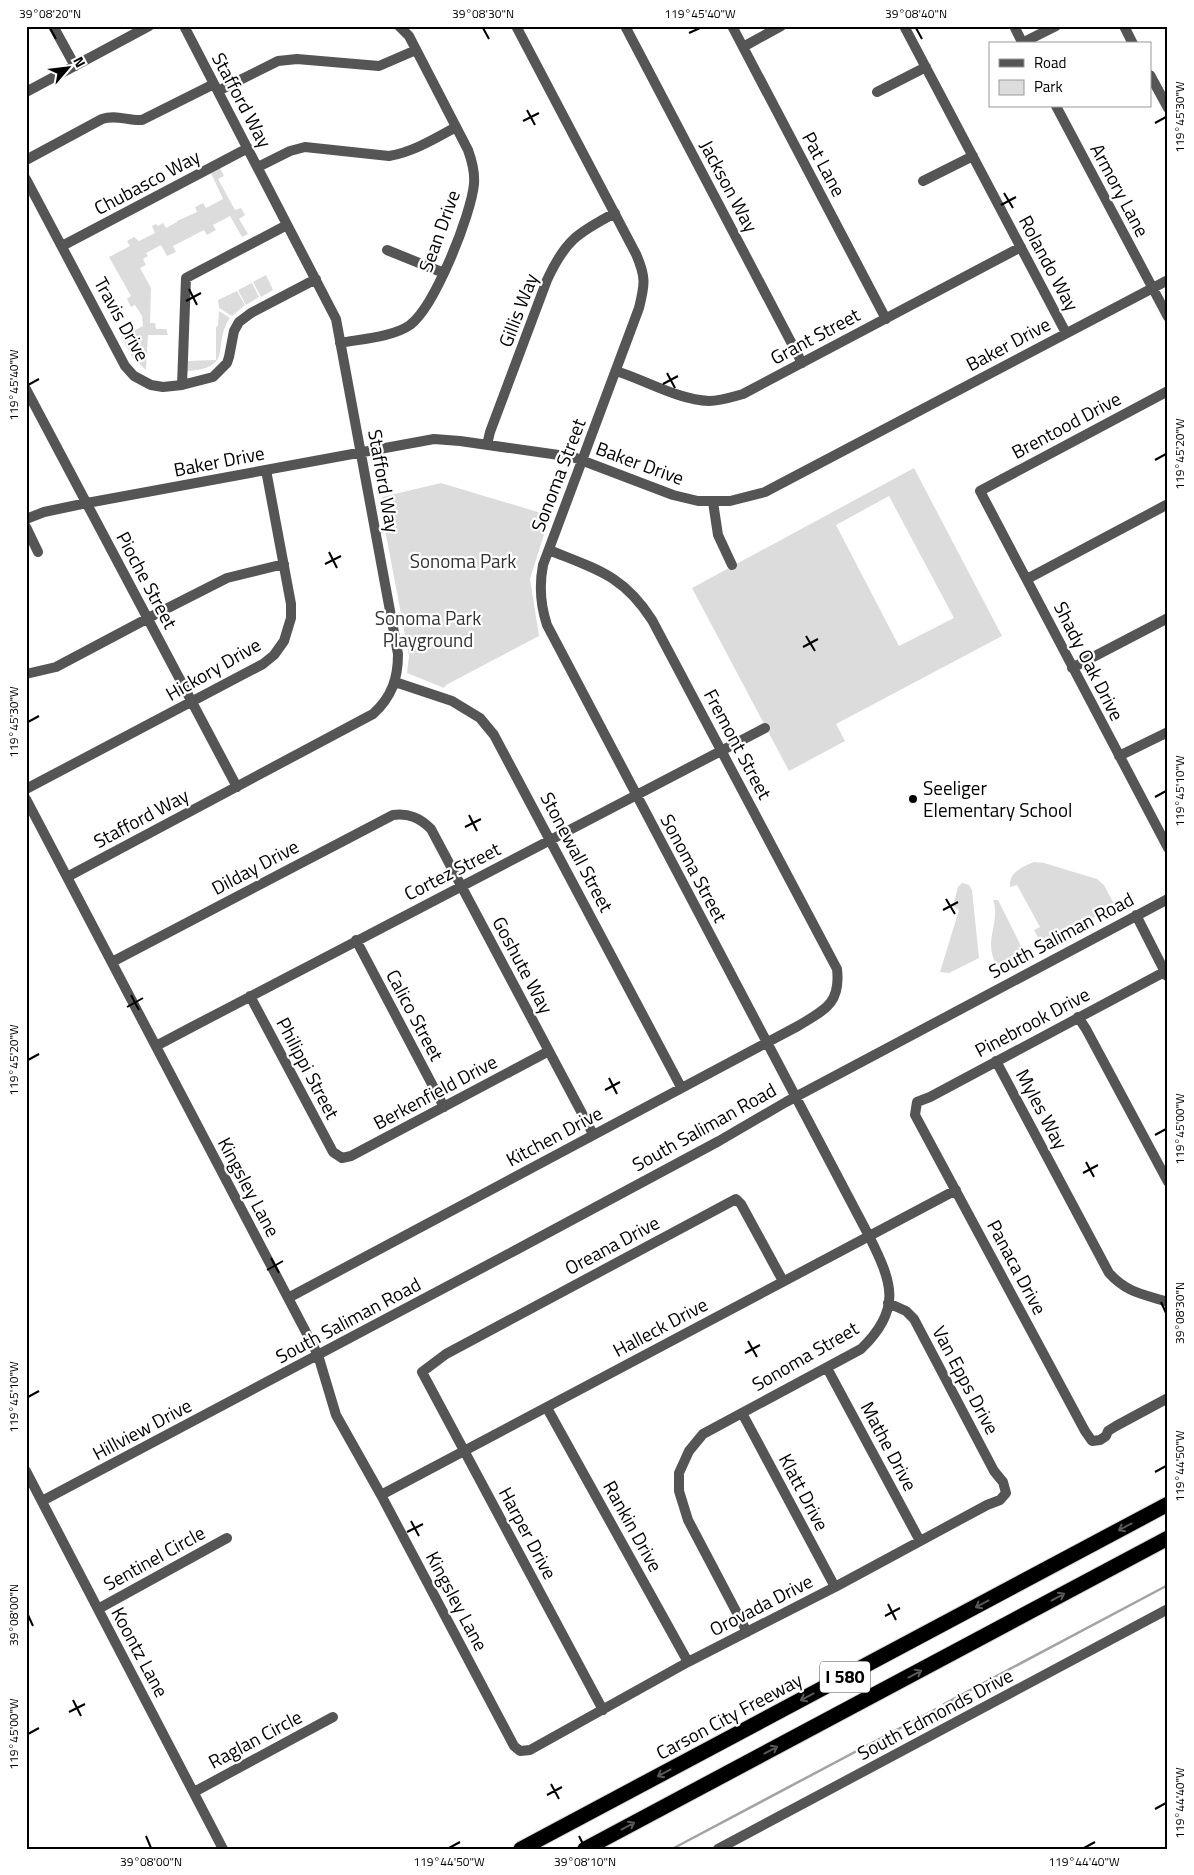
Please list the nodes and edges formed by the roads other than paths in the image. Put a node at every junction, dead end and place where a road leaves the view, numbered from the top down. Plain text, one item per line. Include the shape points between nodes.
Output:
1 (53, 26) edge
2 (149, 26) edge
3 (184, 26) edge
4 (399, 26) edge
5 (516, 26) edge
6 (625, 26) edge
7 (732, 26) edge
8 (781, 26) edge
9 (904, 26) edge
10 (1014, 26) edge
11 (1056, 26) edge
12 (1124, 26) edge
13 (1022, 42) edge
14 (1025, 42) edge
15 (1133, 42) edge
16 (743, 47) junction
17 (416, 50) junction
18 (74, 66) junction
19 (926, 67) junction
20 (1152, 79) edge
21 (216, 88) junction
22 (26, 92) edge
23 (877, 92) dead end
24 (1057, 108) edge
25 (1168, 108) edge
26 (456, 127) junction
27 (248, 148) junction
28 (973, 156) junction
29 (26, 160) edge
30 (258, 168) junction
31 (26, 179) edge
32 (923, 180) dead end
33 (614, 213) junction
34 (287, 224) junction
35 (62, 246) junction
36 (1021, 247) junction
37 (387, 250) dead end
38 (444, 273) junction
39 (316, 279) junction
40 (1168, 280) edge
41 (1152, 288) junction
42 (1168, 317) edge
43 (886, 319) junction
44 (1066, 333) junction
45 (340, 343) junction
46 (802, 363) junction
47 (616, 371) junction
48 (182, 385) junction
49 (26, 389) edge
50 (1168, 391) edge
51 (487, 445) junction
52 (361, 453) junction
53 (582, 460) junction
54 (266, 470) junction
55 (980, 491) joint
56 (713, 502) junction
57 (87, 503) junction
58 (1168, 504) edge
59 (26, 519) edge
60 (26, 527) edge
61 (549, 550) junction
62 (38, 552) dead end
63 (284, 564) junction
64 (732, 565) dead end
65 (1027, 579) junction
66 (148, 618) junction
67 (1168, 618) edge
68 (1072, 668) junction
69 (26, 674) edge
70 (395, 682) junction
71 (192, 702) junction
72 (765, 728) dead end
73 (1168, 732) edge
74 (722, 751) junction
75 (1119, 756) junction
76 (237, 787) junction
77 (26, 789) edge
78 (637, 796) junction
79 (26, 799) edge
80 (417, 818) joint
81 (551, 841) junction
82 (1168, 848) edge
83 (67, 877) junction
84 (462, 886) junction
85 (1168, 899) edge
86 (1136, 915) junction
87 (356, 940) junction
88 (112, 962) junction
89 (1167, 972) edge
90 (250, 996) junction
91 (833, 1000) joint
92 (1078, 1017) junction
93 (766, 1042) junction
94 (156, 1046) junction
95 (549, 1051) junction
96 (996, 1061) junction
97 (681, 1087) junction
98 (795, 1096) junction
99 (444, 1107) junction
100 (915, 1107) joint
101 (593, 1134) junction
102 (336, 1155) joint
103 (1168, 1182) edge
104 (956, 1190) junction
105 (869, 1236) junction
106 (784, 1281) junction
107 (288, 1298) junction
108 (1168, 1302) edge
109 (888, 1303) junction
110 (318, 1355) junction
111 (827, 1368) junction
112 (422, 1372) joint
113 (258, 1388) joint
114 (1168, 1398) edge
115 (547, 1408) junction
116 (742, 1413) junction
117 (464, 1450) junction
118 (26, 1471) edge
119 (1003, 1482) joint
120 (381, 1495) junction
121 (42, 1501) junction
122 (1168, 1504) edge
123 (228, 1538) dead end
124 (1168, 1538) edge
125 (920, 1541) junction
126 (834, 1587) junction
127 (98, 1609) junction
128 (1168, 1609) edge
129 (747, 1632) junction
130 (688, 1662) junction
131 (603, 1710) junction
132 (333, 1717) dead end
133 (520, 1751) joint
134 (194, 1792) junction
135 (223, 1849) edge
136 (521, 1849) edge
137 (584, 1849) edge
138 (718, 1849) edge

1 - 18 street
2 - 18 street
3 - 21 street, Stafford Way
4 - 17 street, Sean Drive
5 - 33 street, Sonoma Street
6 - 46 street, Jackson Way
7 - 16 street, Pat Lane
8 - 16 street
9 - 19 street, Rolando Way
10 - 13 street
11 - 14 street
12 - 15 street
16 - 43 street, Pat Lane
17 - 21 street via 379,66 297,59 278,61
17 - 26 street, Sean Drive
18 - 22 street
19 - 23 street
19 - 28 street, Rolando Way
20 - 25 street
21 - 27 street, Stafford Way
21 - 29 street via 142,120 110,117 102,120
24 - 41 street, Armory Lane
26 - 30 street via 400,154 389,156 305,148 290,151
26 - 38 street, Sean Drive via 473,166 474,182 469,211
27 - 30 street, Stafford Way
27 - 35 street, Chubasco Way
28 - 32 street
28 - 36 street, Rolando Way
30 - 34 street, Stafford Way
31 - 35 street, Travis Drive
33 - 47 street, Sonoma Street via 643,270 645,287
33 - 51 street, Gillis Way via 586,228 556,261
34 - 39 street, Stafford Way
34 - 48 street via 186,278
35 - 48 street, Travis Drive via 125,366 151,386
36 - 43 street, Grant Street
36 - 44 street, Rolando Way
37 - 38 street
38 - 45 street, Sean Drive via 426,308 411,324 396,332
39 - 45 street, Stafford Way via 336,319
39 - 48 street, Travis Drive via 244,317 234,331 229,357 221,370 213,377
40 - 41 street, Baker Drive
41 - 42 street, Armory Lane
41 - 44 street, Baker Drive
43 - 46 street, Grant Street
44 - 56 street, Baker Drive via 765,492 738,500
45 - 52 street, Stafford Way
46 - 47 street, Grant Street via 743,394 709,401 688,397
47 - 53 street, Sonoma Street
49 - 57 street, Pioche Street
50 - 55 street, Brentood Drive
51 - 52 street, Baker Drive via 434,440
51 - 53 street, Baker Drive
52 - 54 street, Baker Drive
52 - 70 street, Stafford Way via 398,654
53 - 56 street, Baker Drive via 673,495
53 - 61 street, Sonoma Street
54 - 57 street, Baker Drive
54 - 63 street, Hickory Drive
55 - 65 street, Shady Oak Drive
56 - 64 street via 718,536
57 - 59 street, Baker Drive
57 - 66 street, Pioche Street
58 - 65 street
60 - 62 street
61 - 74 street, Fremont Street via 616,579 640,602
61 - 78 street, Sonoma Street via 543,565 540,593 547,624
63 - 66 street via 228,578
63 - 71 street, Hickory Drive via 291,618 280,648 263,664
65 - 68 street, Shady Oak Drive
66 - 69 street via 56,667
66 - 71 street, Pioche Street
67 - 68 street
68 - 75 street, Shady Oak Drive
70 - 76 street, Stafford Way via 392,692 373,714
70 - 81 street, Stonewall Street via 452,701 480,718 494,735
71 - 76 street, Pioche Street
71 - 77 street, Hickory Drive
72 - 74 street, Cortez Street
73 - 75 street
74 - 78 street, Cortez Street
74 - 91 street, Fremont Street via 837,970 838,987
75 - 82 street, Shady Oak Drive
76 - 83 street, Stafford Way
78 - 81 street, Cortez Street
78 - 93 street, Sonoma Street
79 - 83 street, Kingsley Lane
80 - 84 street, Goshute Way via 431,830
80 - 88 street, Dilday Drive via 392,815
81 - 84 street, Cortez Street
81 - 97 street, Stonewall Street
83 - 88 street, Kingsley Lane
84 - 87 street, Cortez Street
84 - 95 street, Goshute Way
85 - 86 street, South Saliman Road
86 - 89 street
86 - 98 street, South Saliman Road
87 - 90 street, Cortez Street
87 - 99 street, Calico Street
88 - 94 street, Kingsley Lane
89 - 92 street, Pinebrook Drive
90 - 94 street, Cortez Street
90 - 102 street, Philippi Street
91 - 93 street, Kitchen Drive via 825,1010
92 - 96 street, Pinebrook Drive
92 - 103 street
93 - 97 street, Kitchen Drive
93 - 98 street, Sonoma Street
94 - 107 street, Kingsley Lane
95 - 99 street, Berkenfield Drive
95 - 101 street, Goshute Way
96 - 100 street, Pinebrook Drive via 916,1102
96 - 108 street, Myles Way via 1109,1273 1128,1290
97 - 101 street, Kitchen Drive
98 - 105 street, Sonoma Street
98 - 110 street, South Saliman Road via 720,1141
99 - 102 street, Berkenfield Drive via 351,1156 342,1158
100 - 104 street, Panaca Drive via 916,1115
101 - 107 street, Kitchen Drive
104 - 105 street, Halleck Drive
104 - 114 street, Panaca Drive via 1092,1440 1100,1440 1112,1429
105 - 106 street, Halleck Drive
105 - 109 street, Sonoma Street via 889,1282
106 - 112 street, Oreana Drive via 736,1199 446,1354
106 - 115 street, Halleck Drive
107 - 110 street, Kingsley Lane
109 - 111 street, Sonoma Street via 884,1320 875,1336 861,1349
109 - 119 street, Van Epps Drive via 914,1319 994,1471
110 - 113 street, South Saliman Road
110 - 120 street, Kingsley Lane via 336,1415
111 - 116 street, Sonoma Street
111 - 125 street, Mathe Drive
112 - 117 street, Harper Drive
113 - 121 street, Hillview Drive
115 - 117 street, Halleck Drive
115 - 130 street, Rankin Drive
116 - 126 street, Klatt Drive
116 - 129 street, Sonoma Street via 703,1434 689,1451 680,1473 679,1491 688,1520
117 - 120 street, Halleck Drive
117 - 131 street, Harper Drive
118 - 121 street, Koontz Lane
119 - 125 street, Orovada Drive via 1006,1493 1000,1500
120 - 133 street, Kingsley Lane via 514,1746
121 - 127 street, Koontz Lane
122 -> 136 highway, Carson City Freeway / I 580
123 - 127 street, Sentinel Circle
137 -> 124 highway, I 580
125 - 126 street, Orovada Drive
126 - 129 street, Orovada Drive
127 - 134 street, Koontz Lane
128 - 138 street, South Edmonds Drive
129 - 130 street, Orovada Drive
130 - 131 street, Orovada Drive
131 - 133 street, Orovada Drive via 530,1750
132 - 134 street, Raglan Circle
134 - 135 street, Koontz Lane

